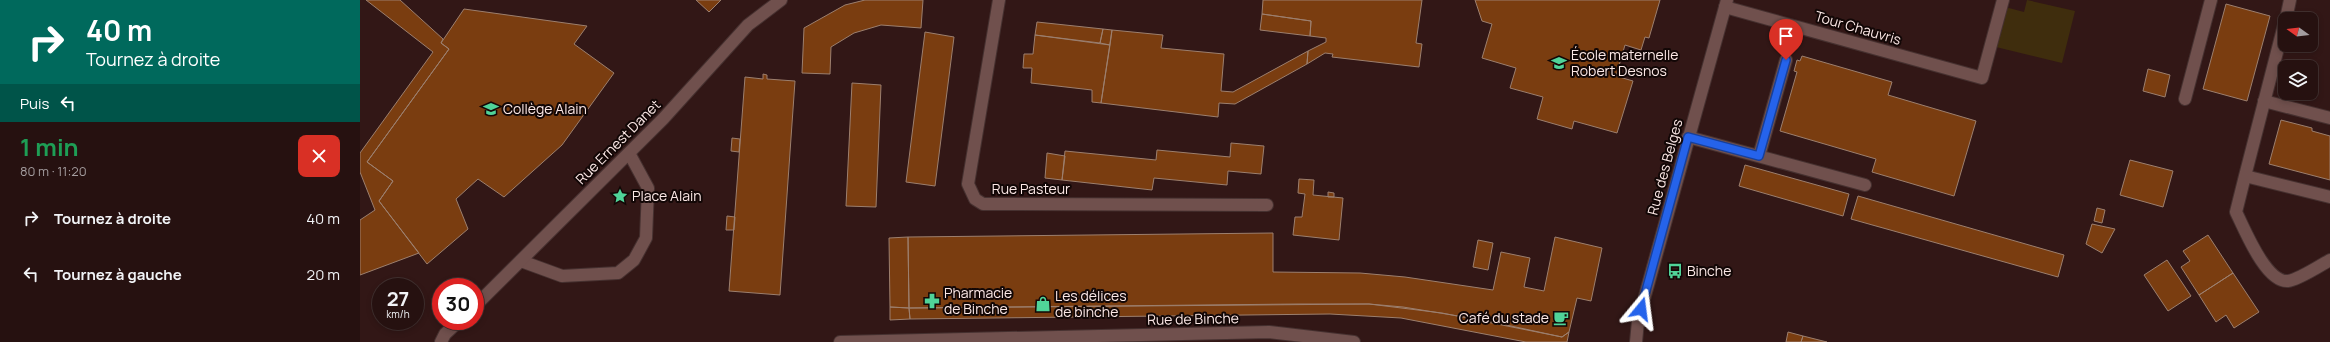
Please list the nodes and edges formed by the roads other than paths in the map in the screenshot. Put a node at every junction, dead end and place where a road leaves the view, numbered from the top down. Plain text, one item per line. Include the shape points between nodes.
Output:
1 (781, 0) edge
2 (998, 0) edge
3 (2003, 0) edge
4 (2211, 0) edge
5 (2290, 0) edge
6 (1726, 3) edge
7 (2287, 12) edge
8 (2278, 47) edge
9 (1786, 60) dead end
10 (2185, 99) dead end
11 (2264, 101) junction
12 (2330, 118) edge
13 (1688, 137) junction
14 (629, 153) junction
15 (1759, 156) junction
16 (2246, 176) junction
17 (1865, 185) dead end
18 (2330, 197) edge
19 (1267, 205) dead end
20 (2330, 260) edge
21 (521, 261) junction
22 (484, 297) edge
23 (449, 330) edge
24 (1269, 337) edge
25 (969, 340) edge
26 (441, 342) edge
27 (840, 342) edge
28 (1354, 342) edge
29 (1636, 342) edge

1 - 14 street, Rue Ernest Danet via 748,25
2 - 19 street, Rue Pasteur via 968,184 975,199 983,204
3 - 6 street, Tour Chauvris via 1982,78
4 - 10 street
5 - 7 street
6 - 13 street, Rue des Belges
8 - 11 street
9 - 15 street
11 - 12 street
11 - 16 street
13 - 15 street
13 - 29 street, Rue des Belges via 1638,321
14 - 21 street, Rue Ernest Danet
14 - 21 street via 648,188 646,238 634,260 618,273 562,276
15 - 17 street
16 - 18 street
16 - 20 street via 2236,212 2267,269 2277,279 2289,281
21 - 22 street, Rue Ernest Danet
23 - 26 street
24 - 25 street, Rue de Binche
24 - 28 street, Rue de Binche
25 - 27 street, Rue de Binche

